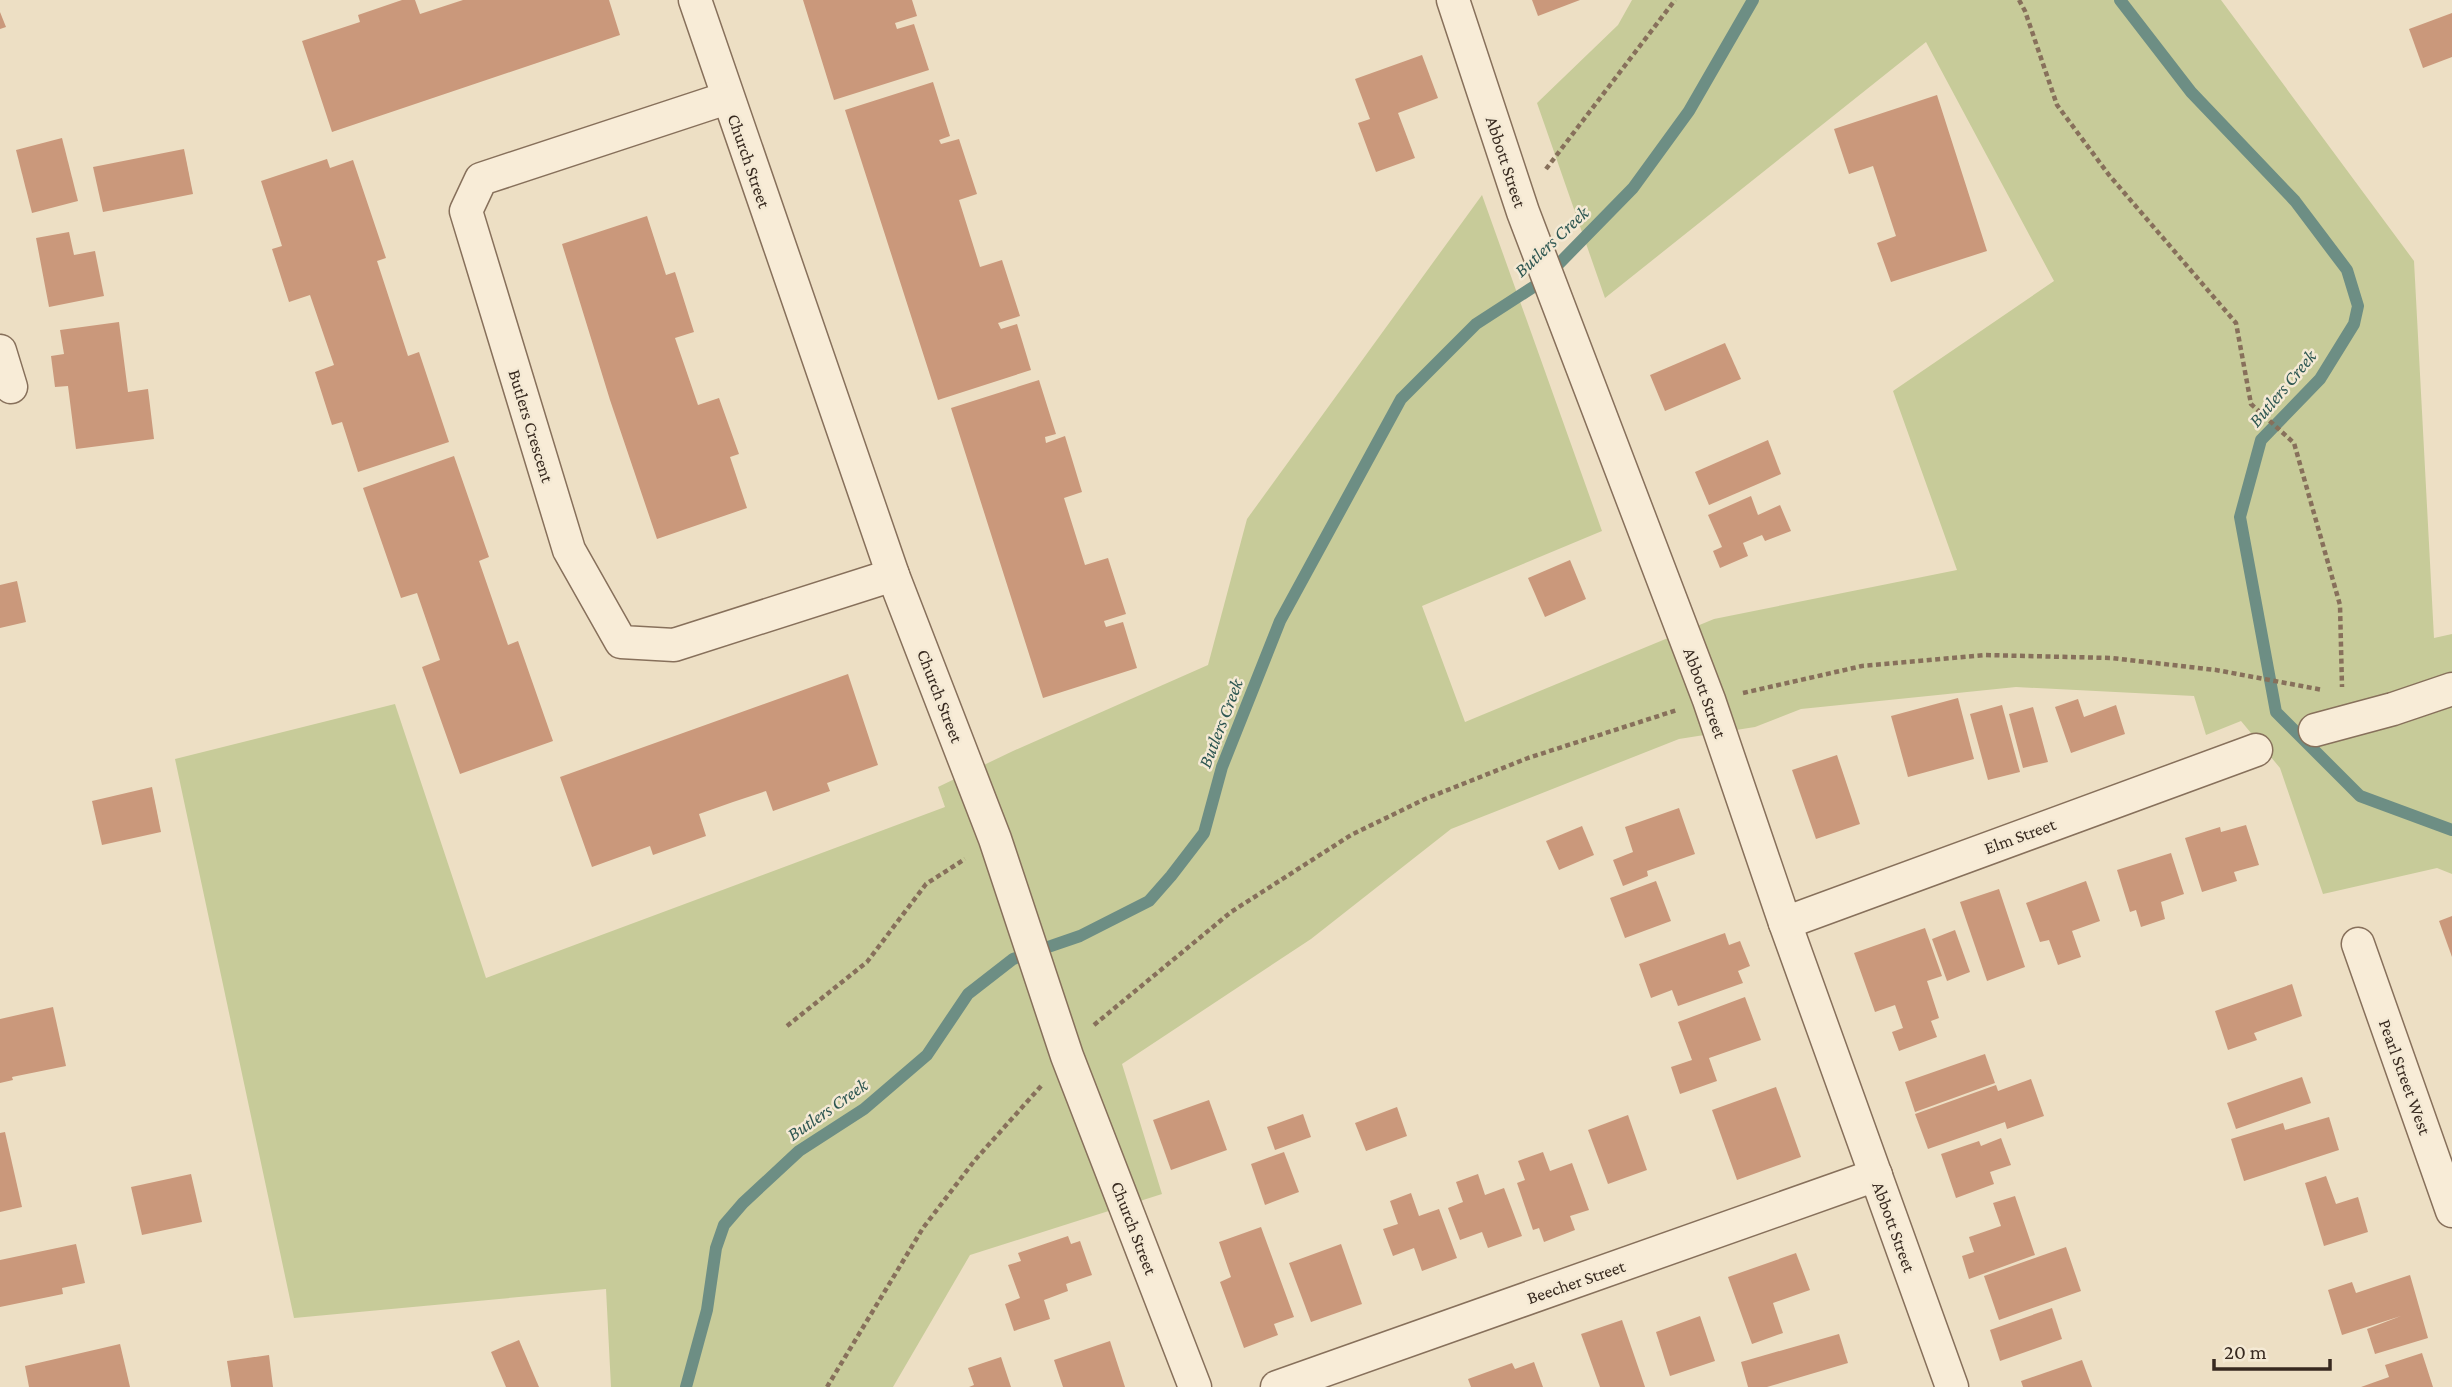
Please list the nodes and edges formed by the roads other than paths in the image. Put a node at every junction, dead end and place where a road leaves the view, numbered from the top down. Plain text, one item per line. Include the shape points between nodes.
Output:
1 (695, 0) edge
2 (1453, 0) edge
3 (727, 98) junction
4 (0, 351) edge
5 (11, 387) dead end
6 (893, 575) junction
7 (2452, 690) edge
8 (2315, 730) dead end
9 (2256, 750) dead end
10 (1785, 923) junction
11 (2358, 944) dead end
12 (1876, 1175) junction
13 (2452, 1210) edge
14 (1195, 1387) edge
15 (1277, 1387) edge
16 (1952, 1387) edge

1 - 3 street, Church Street
2 - 10 street, Abbott Street via 1521,208 1709,700
3 - 6 street, Church Street
3 - 6 street, Butlers Crescent via 481,179 466,211 569,550 621,642 674,645
4 - 5 street
6 - 14 street, Church Street via 995,839 1067,1056
7 - 8 street
9 - 10 street, Elm Street
10 - 12 street, Abbott Street
11 - 13 street, Pearl Street West
12 - 15 street, Beecher Street
12 - 16 street, Abbott Street

